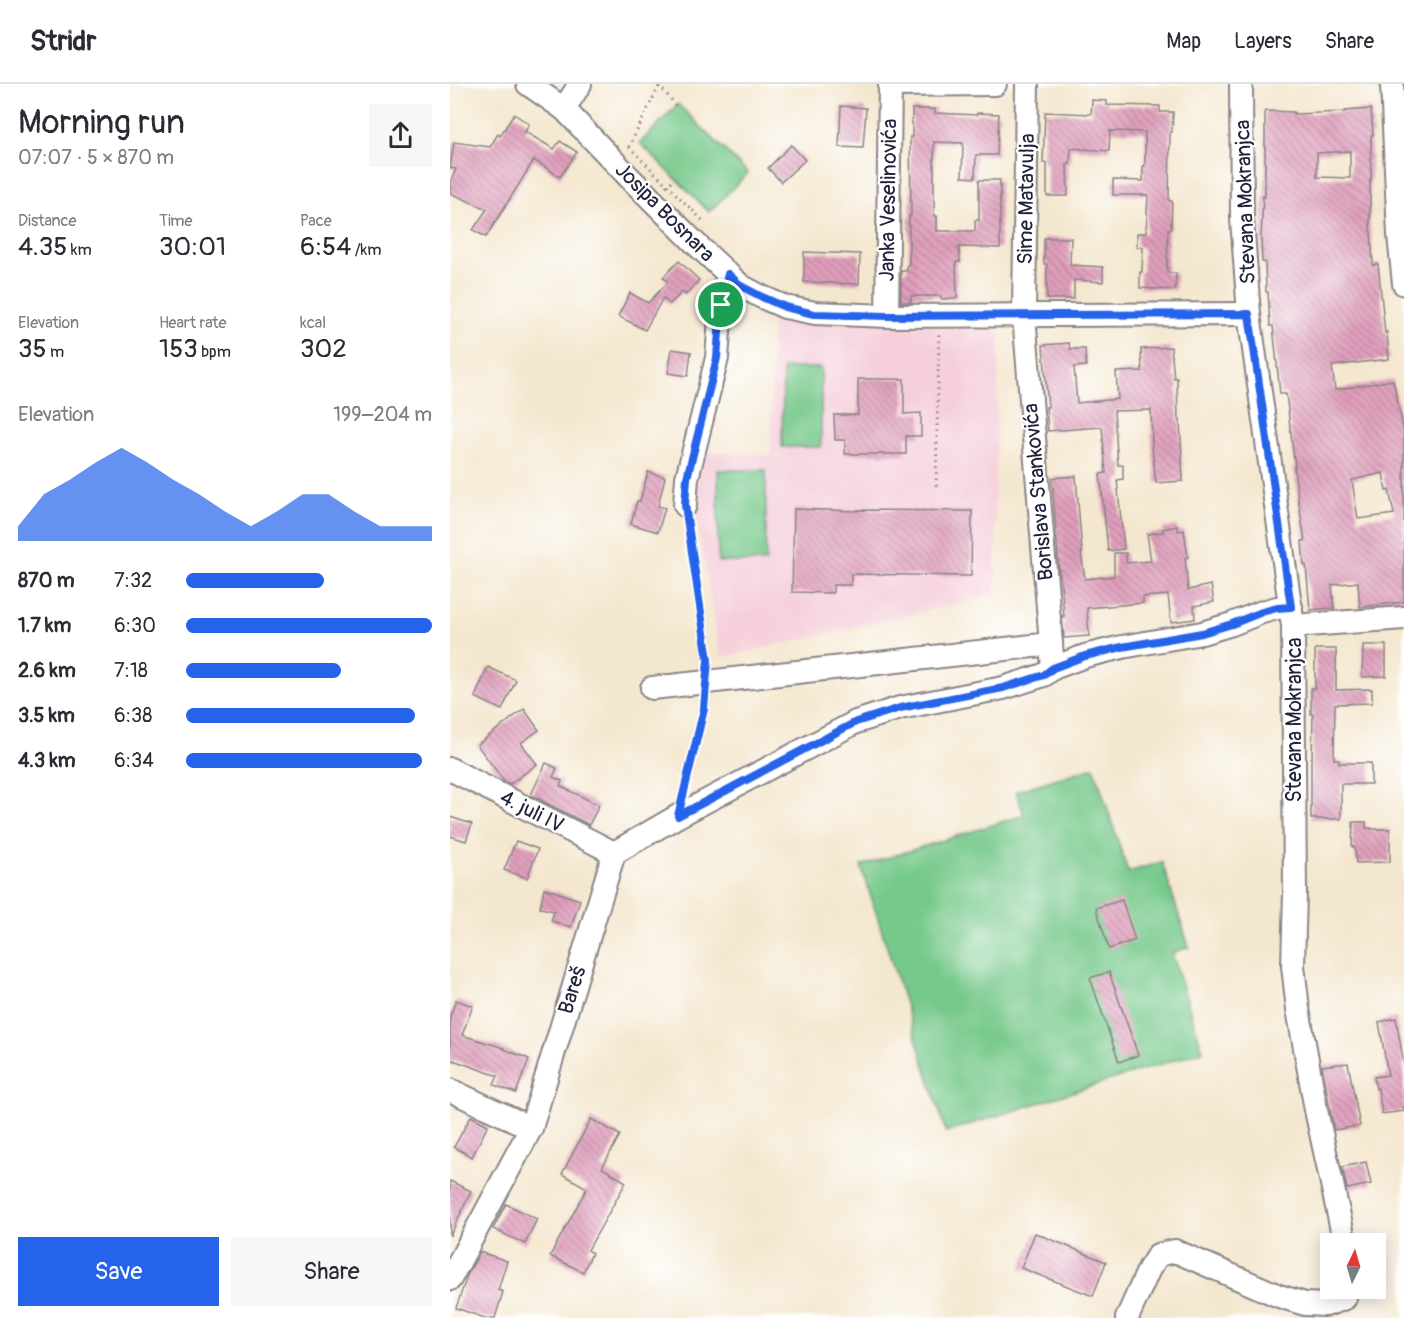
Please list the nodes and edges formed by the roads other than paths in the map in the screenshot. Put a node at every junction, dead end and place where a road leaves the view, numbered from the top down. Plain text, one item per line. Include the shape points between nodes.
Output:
1 (528, 84) edge
2 (580, 84) edge
3 (995, 84) edge
4 (1027, 84) edge
5 (1241, 84) edge
6 (1392, 84) edge
7 (890, 85) edge
8 (564, 109) junction
9 (728, 274) junction
10 (1404, 284) edge
11 (1249, 314) junction
12 (1024, 315) junction
13 (887, 316) junction
14 (685, 505) road end
15 (1292, 616) junction
16 (1404, 618) edge
17 (1051, 644) junction
18 (1053, 668) junction
19 (652, 688) dead end
20 (450, 769) edge
21 (614, 853) junction
22 (450, 1090) edge
23 (531, 1128) junction
24 (1343, 1233) edge
25 (450, 1279) edge
26 (1344, 1302) edge
27 (1128, 1318) edge

1 - 8 street, Josipa Bosnara
2 - 8 street
3 - 7 street
4 - 12 street, Sime Matavulja
5 - 11 street, Stevana Mokranjca via 1242,219
6 - 10 street
7 - 13 street, Janka Veselinovića
8 - 9 street, Josipa Bosnara
9 - 13 street, Josipa Bosnara via 741,286 785,307 814,314
9 - 14 street via 717,358 687,478
11 - 12 street, Josipa Bosnara
11 - 15 street, Stevana Mokranjca
12 - 13 street, Josipa Bosnara
12 - 17 street, Borislava Stankovića
15 - 16 street
15 - 18 street via 1277,608 1202,633 1122,647
15 - 24 street, Stevana Mokranjca via 1293,966 1316,1110
17 - 18 street, Borislava Stankovića
17 - 19 street
18 - 21 street via 1044,675 1003,688 900,708 856,722
20 - 21 street, 4. juli IV
21 - 23 street, Bareš
22 - 23 street
23 - 25 street, Bareš
26 - 27 street via 1305,1304 1175,1251 1158,1255

